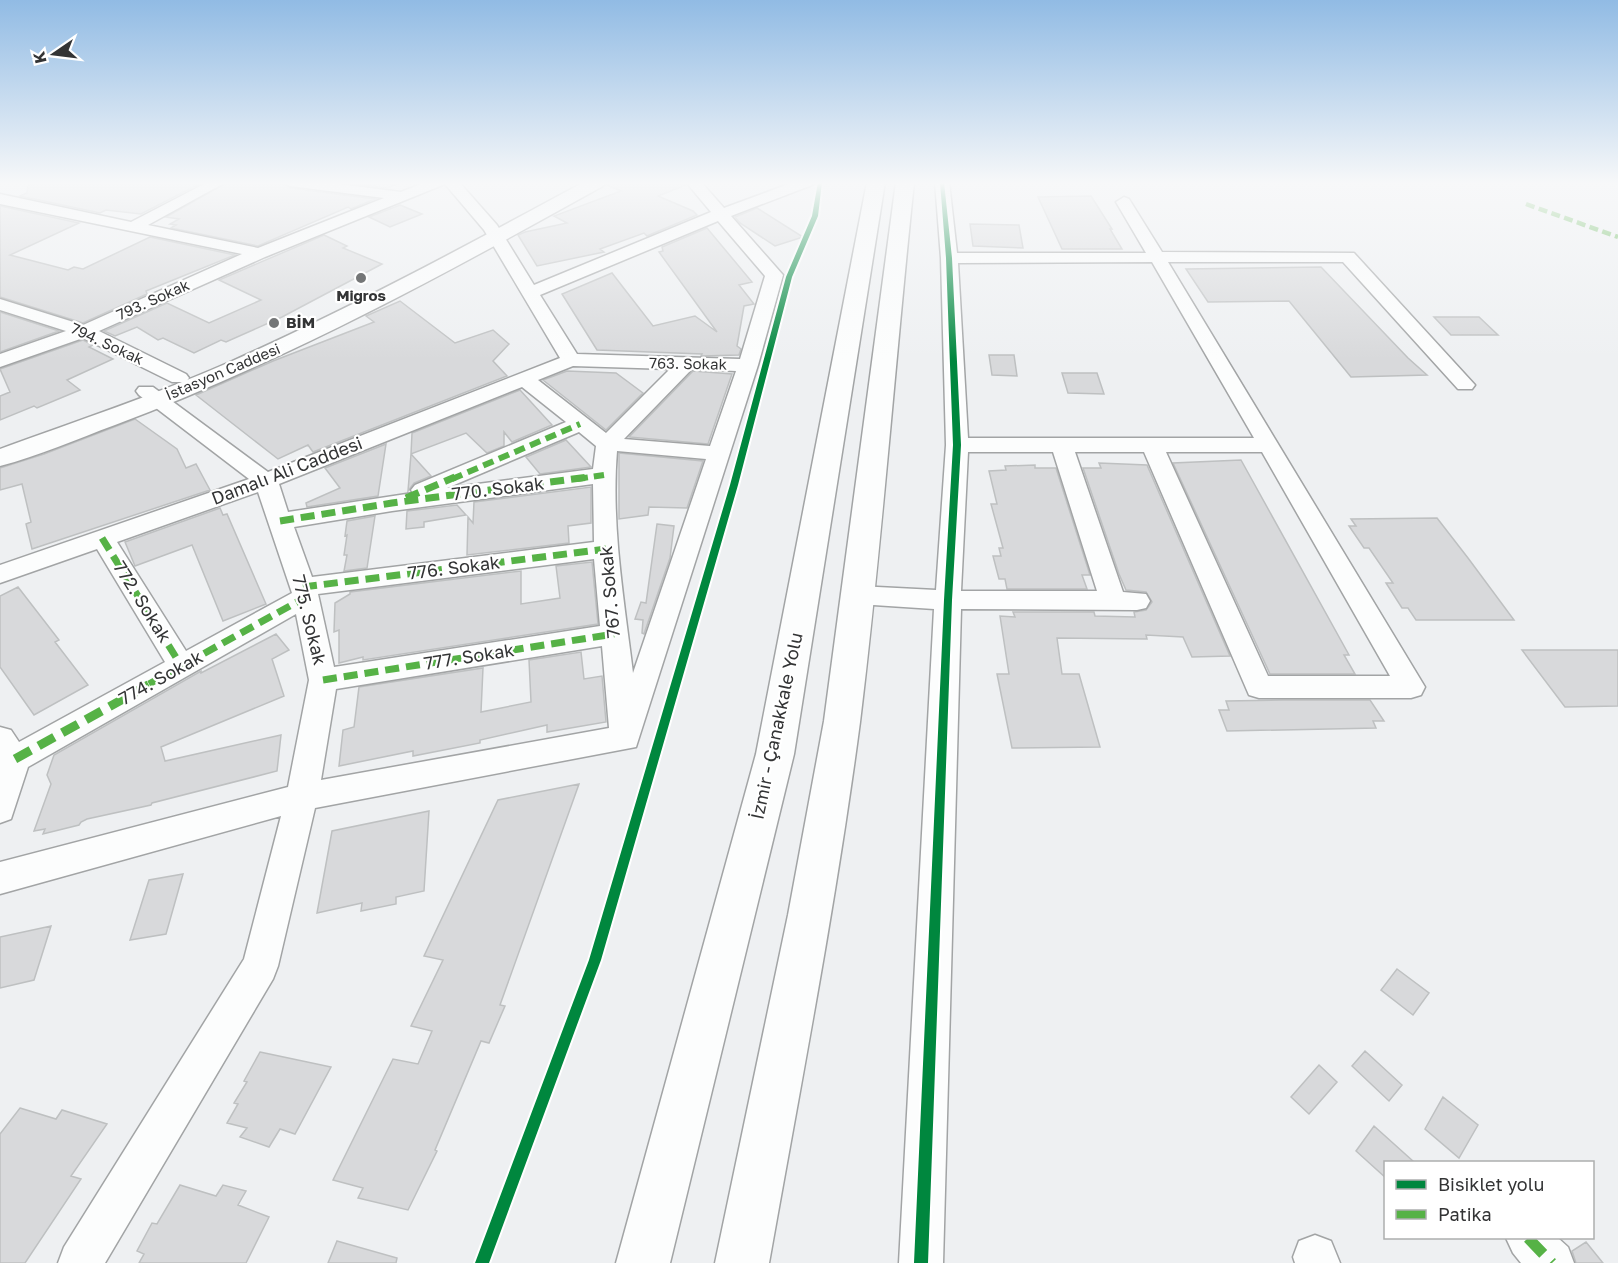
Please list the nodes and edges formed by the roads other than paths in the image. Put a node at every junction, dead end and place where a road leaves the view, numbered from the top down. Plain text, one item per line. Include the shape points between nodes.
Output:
1 (198, 241) edge
2 (291, 241) edge
3 (477, 241) edge
4 (479, 241) edge
5 (499, 241) edge
6 (655, 241) edge
7 (744, 241) edge
8 (866, 241) edge
9 (898, 241) edge
10 (947, 241) edge
11 (1147, 241) edge
12 (259, 254) junction
13 (1157, 257) junction
14 (949, 258) junction
15 (530, 292) junction
16 (0, 304) edge
17 (84, 331) junction
18 (571, 360) junction
19 (0, 361) edge
20 (686, 364) junction
21 (748, 365) junction
22 (179, 378) junction
23 (523, 378) junction
24 (1465, 385) dead end
25 (152, 396) junction
26 (580, 424) junction
27 (607, 444) junction
28 (957, 444) junction
29 (0, 445) edge
30 (1062, 445) junction
31 (1152, 445) junction
32 (1269, 445) junction
33 (719, 453) junction
34 (0, 458) edge
35 (604, 476) junction
36 (266, 482) junction
37 (392, 503) junction
38 (280, 521) junction
39 (102, 538) junction
40 (606, 549) junction
41 (0, 574) edge
42 (305, 592) junction
43 (858, 595) junction
44 (948, 600) junction
45 (614, 634) junction
46 (182, 667) junction
47 (323, 680) junction
48 (625, 738) junction
49 (8, 749) edge
50 (302, 797) junction
51 (0, 809) edge
52 (0, 878) edge
53 (1529, 1239) edge
54 (80, 1263) edge
55 (642, 1263) edge
56 (742, 1263) edge
57 (921, 1263) edge
58 (1552, 1263) edge

1 - 12 street
2 - 12 street, 793. Sokak
3 - 22 main road, İstasyon Caddesi via 263,343
4 - 25 main road, İstasyon Caddesi via 269,353
5 - 15 street
6 - 15 street
7 - 21 street, 763. Sokak via 774,275
8 - 55 main road, İzmir - Çanakkale Yolu via 775,754
9 - 43 main road
10 - 14 street
11 - 13 street
12 - 17 street, 793. Sokak
13 - 14 street
13 - 24 street via 1348,257
13 - 32 street
14 - 28 street
15 - 18 street
16 - 17 street, 794. Sokak
17 - 19 street, 793. Sokak
17 - 22 street, 794. Sokak
18 - 20 street, 763. Sokak
18 - 23 street, Damalı Ali Caddesi
20 - 21 street, 763. Sokak
20 - 27 street
21 - 33 street
22 - 25 main road, İstasyon Caddesi
23 - 26 street
23 - 36 street, Damalı Ali Caddesi
25 - 29 main road, İstasyon Caddesi
25 - 34 main road, İstasyon Caddesi
25 - 36 street
26 - 27 street
26 - 37 street, 770. Sokak
27 - 33 street
27 - 35 street, 767. Sokak
28 - 30 street
28 - 44 street
30 - 31 street
30 - 44 street via 1125,600
31 - 32 street
31 - 32 street via 1259,687 1411,687
33 - 48 street
35 - 37 street, 770. Sokak
35 - 40 street, 767. Sokak
36 - 38 street, 775. Sokak
36 - 39 street, Damalı Ali Caddesi
37 - 38 street, 770. Sokak
38 - 42 street, 775. Sokak
39 - 41 street, Damalı Ali Caddesi
39 - 46 street, 772. Sokak
40 - 42 street, 776. Sokak
40 - 45 street, 767. Sokak
42 - 46 street, 774. Sokak
42 - 47 street, 775. Sokak
43 - 44 street
43 - 56 main road via 830,799
44 - 57 street
45 - 47 street, 777. Sokak
45 - 48 street, 767. Sokak
46 - 49 street, 774. Sokak
47 - 50 street, 775. Sokak
48 - 50 street
49 - 51 street
50 - 52 street
50 - 54 street, 775. Sokak via 260,966
53 - 58 street

